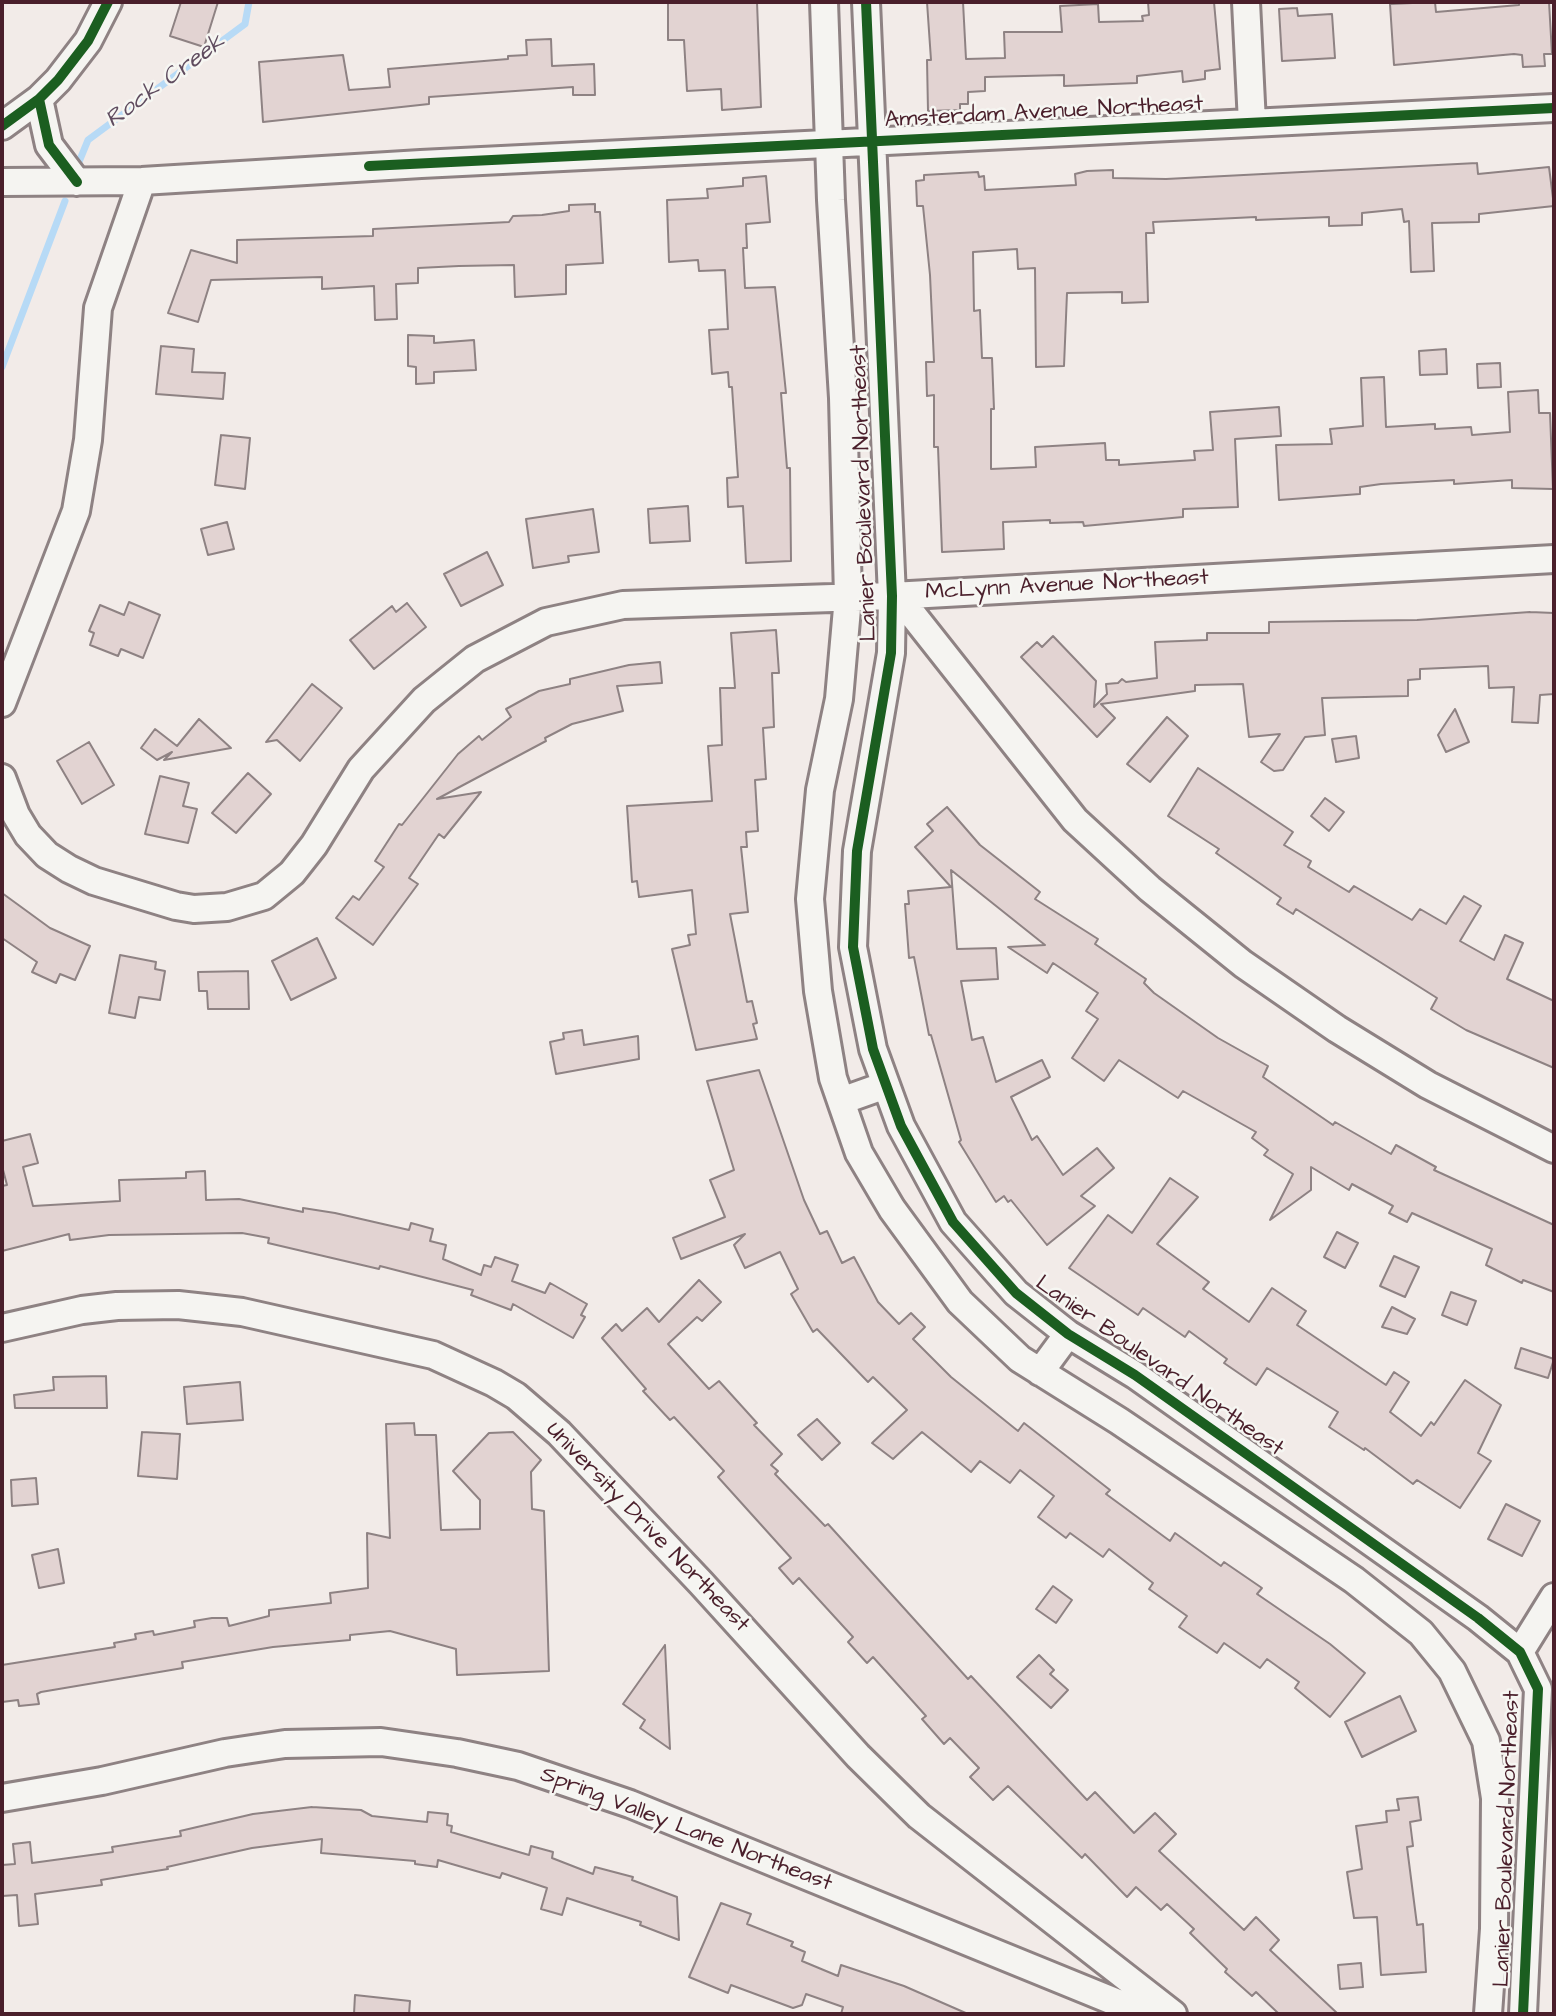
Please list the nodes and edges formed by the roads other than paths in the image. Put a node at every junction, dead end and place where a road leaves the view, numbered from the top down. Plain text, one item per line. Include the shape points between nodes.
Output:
1 (108, 2) edge
2 (824, 2) edge
3 (866, 2) edge
4 (1246, 2) edge
5 (39, 99) junction
6 (1554, 108) edge
7 (1252, 123) junction
8 (2, 127) edge
9 (872, 142) junction
10 (829, 144) junction
11 (77, 181) junction
12 (142, 181) junction
13 (2, 182) edge
14 (1554, 559) edge
15 (895, 596) junction
16 (848, 597) junction
17 (839, 699) junction
18 (2, 703) edge
19 (881, 710) junction
20 (2, 778) edge
21 (886, 1085) junction
22 (841, 1101) junction
23 (1554, 1149) edge
24 (2, 1328) edge
25 (1068, 1335) junction
26 (1040, 1372) junction
27 (1554, 1597) edge
28 (1448, 1598) junction
29 (1421, 1633) junction
30 (1520, 1652) junction
31 (1534, 1774) junction
32 (1492, 1777) junction
33 (2, 1798) edge
34 (1145, 2014) edge
35 (1173, 2014) edge
36 (1488, 2014) edge
37 (1523, 2014) edge

1 - 5 street via 88,41
2 - 10 street, Lanier Boulevard Northeast
3 - 9 street, Lanier Boulevard Northeast
4 - 7 street
5 - 8 street
5 - 11 street via 49,145
6 - 7 street, Amsterdam Avenue Northeast
7 - 9 street, Amsterdam Avenue Northeast
9 - 10 street, Amsterdam Avenue Northeast
9 - 15 street, Lanier Boulevard Northeast
10 - 12 street, Amsterdam Avenue Northeast
10 - 16 street, Lanier Boulevard Northeast
11 - 12 street, Amsterdam Avenue Northeast
11 - 13 street, Amsterdam Avenue Northeast
12 - 18 street via 99,308 88,440 76,511
14 - 15 street, McLynn Avenue Northeast
15 - 16 street, McLynn Avenue Northeast
15 - 19 street, Lanier Boulevard Northeast
15 - 23 street via 1075,820 1150,888 1243,964 1336,1029 1428,1085
16 - 17 street, Lanier Boulevard Northeast
16 - 20 street, McLynn Avenue Northeast via 623,605 522,632 475,659 424,700 361,769 292,873 264,896 246,903 194,909 103,884 69,869 28,835
17 - 19 street
17 - 22 street, Lanier Boulevard Northeast via 820,790 810,899 818,991
19 - 21 street, Lanier Boulevard Northeast via 857,851 853,947 873,1049
21 - 22 street
21 - 25 street, Lanier Boulevard Northeast via 901,1126 953,1222 1016,1293
22 - 26 street, Lanier Boulevard Northeast via 859,1153 892,1209 960,1302
24 - 35 street, University Drive Northeast via 117,1306 178,1305 243,1312 433,1355 494,1383 559,1433 919,1816
25 - 26 street
25 - 28 street, Lanier Boulevard Northeast via 1135,1375
26 - 29 street, Lanier Boulevard Northeast via 1320,1558
27 - 30 street
28 - 29 street
28 - 30 street, Lanier Boulevard Northeast
29 - 32 street, Lanier Boulevard Northeast via 1452,1671 1486,1741
30 - 31 street, Lanier Boulevard Northeast via 1538,1689
31 - 32 street
31 - 37 street, Lanier Boulevard Northeast
32 - 36 street, Lanier Boulevard Northeast via 1494,1929
33 - 34 street, Spring Valley Lane Northeast via 285,1744 381,1742 457,1753 518,1766 630,1804

